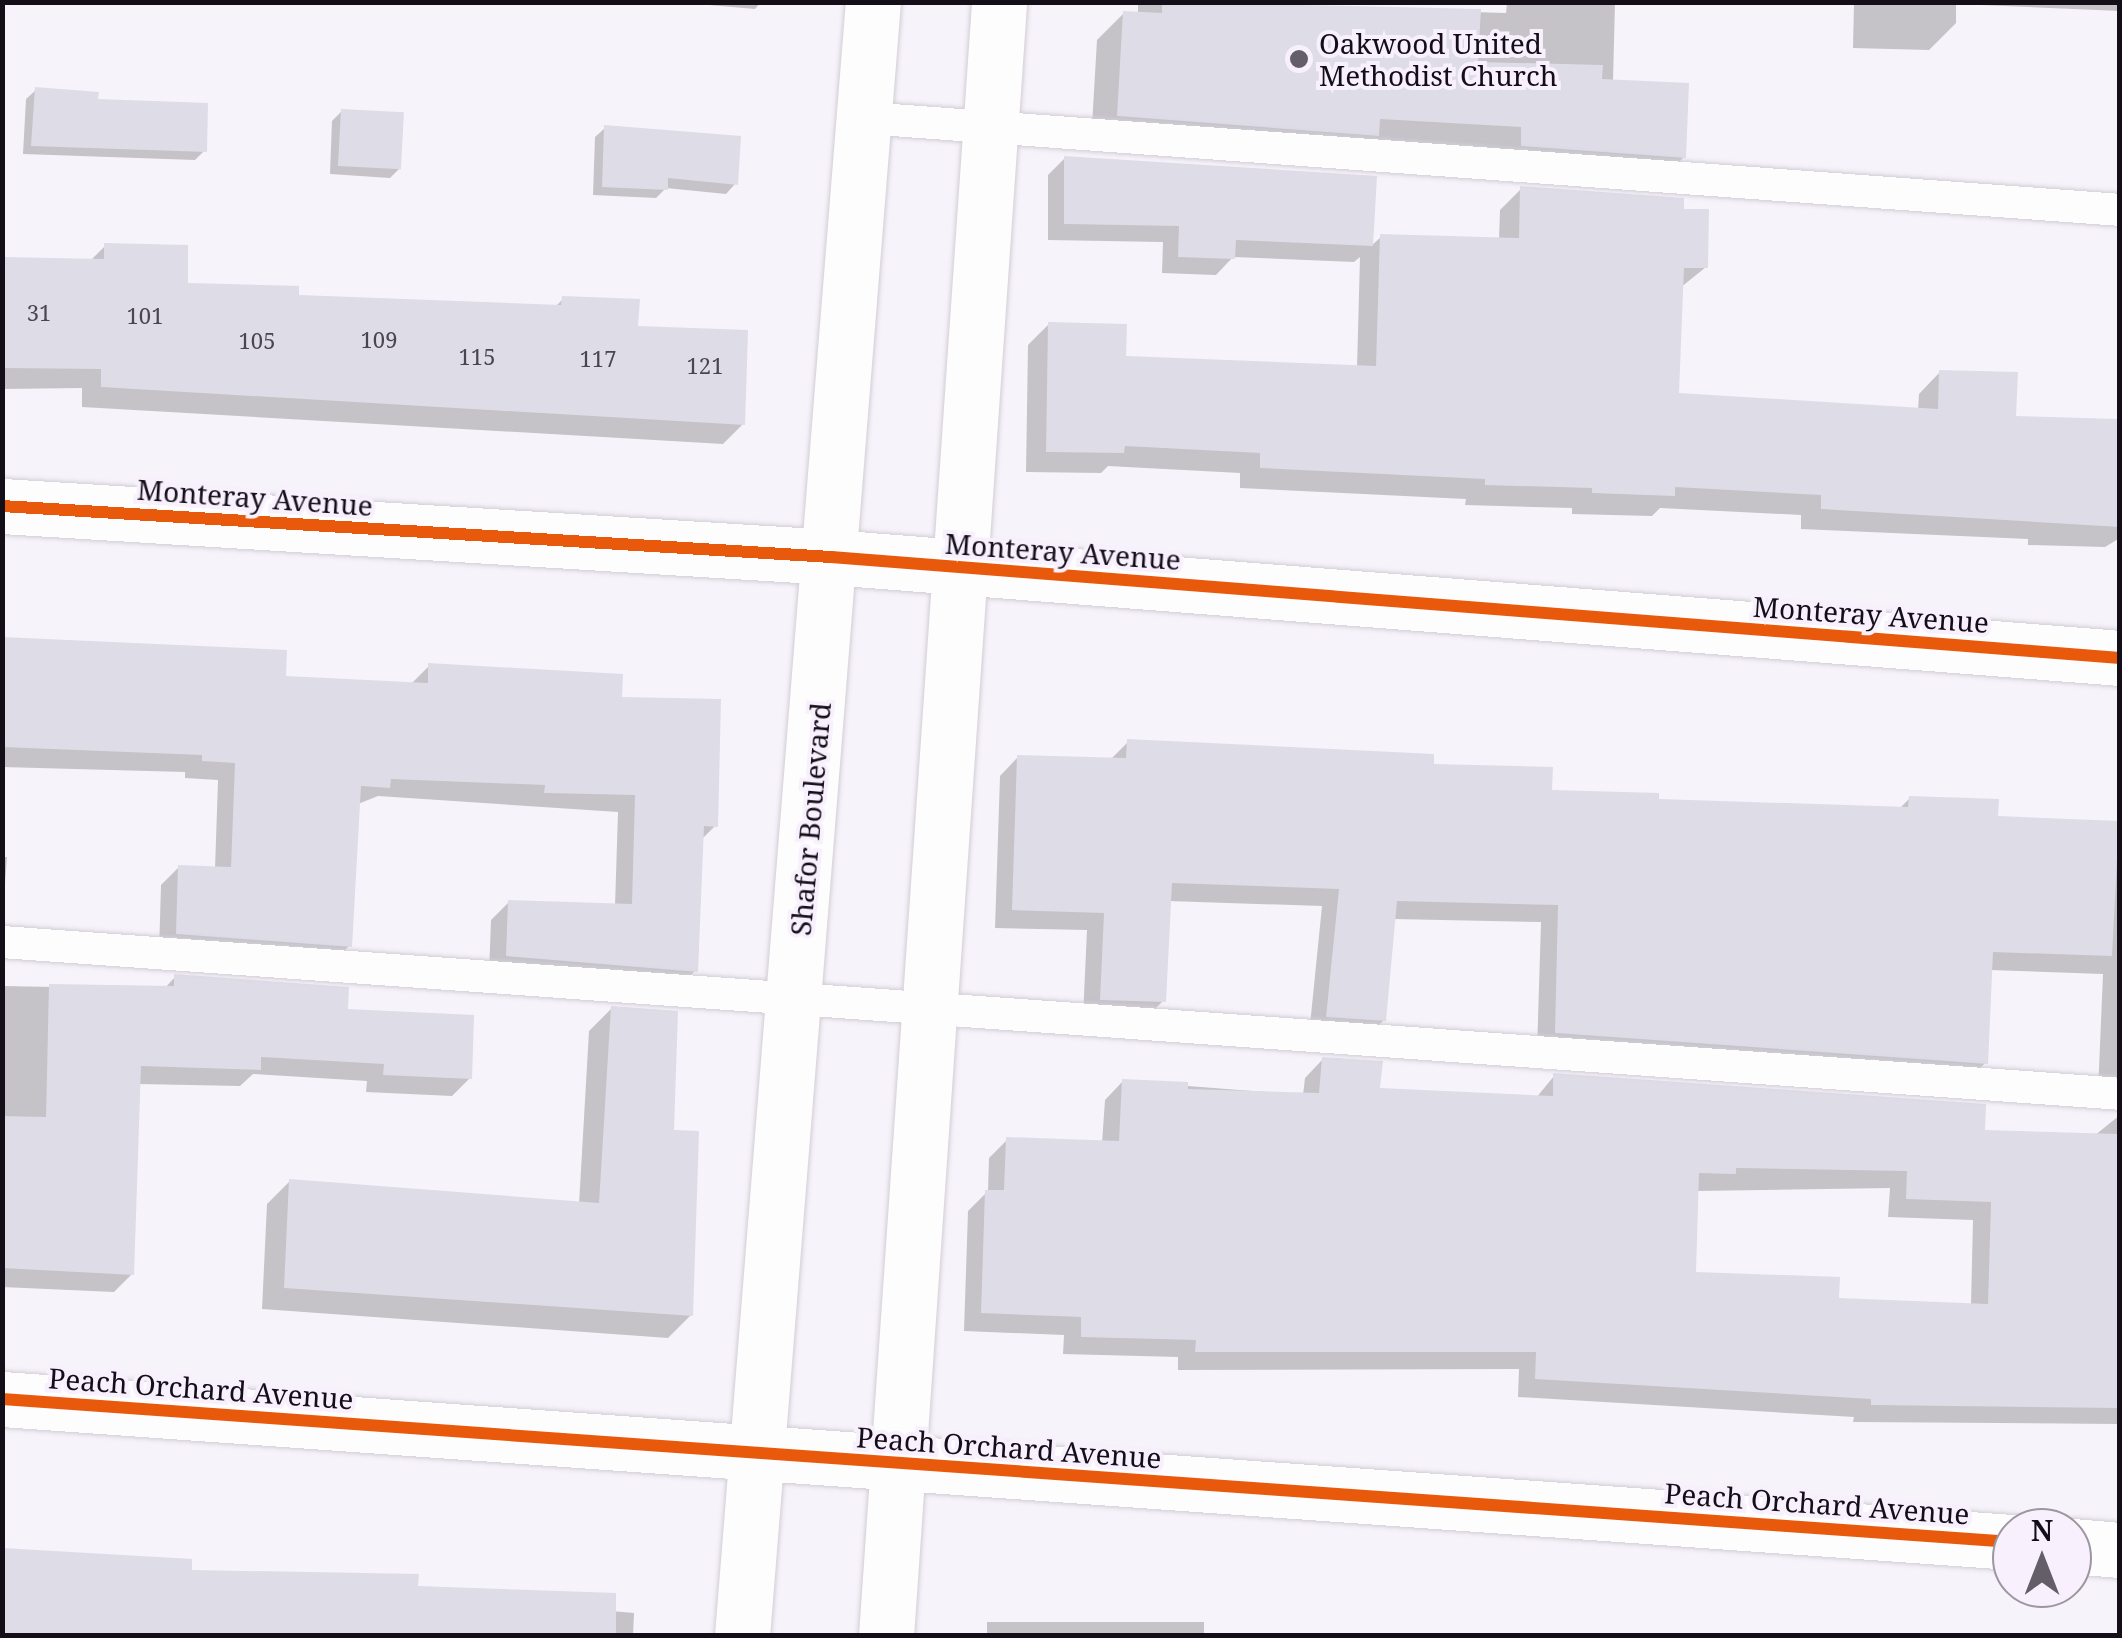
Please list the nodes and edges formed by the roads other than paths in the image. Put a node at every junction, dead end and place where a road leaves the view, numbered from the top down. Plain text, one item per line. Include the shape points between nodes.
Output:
1 (873, 2) edge
2 (999, 2) edge
3 (865, 118) junction
4 (991, 127) junction
5 (2120, 210) edge
6 (2, 506) edge
7 (831, 557) junction
8 (962, 568) junction
9 (2120, 658) edge
10 (2, 942) edge
11 (795, 1000) junction
12 (932, 1011) junction
13 (2120, 1094) edge
14 (2, 1399) edge
15 (756, 1454) junction
16 (902, 1464) junction
17 (1992, 1541) edge
18 (2092, 1548) edge
19 (2120, 1550) edge
20 (742, 1636) edge
21 (886, 1636) edge

1 - 3 street, Shafor Boulevard
2 - 4 street
3 - 4 lane
3 - 7 street, Shafor Boulevard
4 - 5 lane
4 - 8 street
6 - 7 street, Monteray Avenue
7 - 8 street, Monteray Avenue
7 - 11 street, Shafor Boulevard
8 - 9 street, Monteray Avenue
8 - 12 street
10 - 11 lane
11 - 12 lane
11 - 15 street, Shafor Boulevard
12 - 13 lane
12 - 16 street
14 - 15 street, Peach Orchard Avenue
15 - 16 street, Peach Orchard Avenue
15 - 20 street, Shafor Boulevard
16 - 17 street, Peach Orchard Avenue
16 - 21 street
18 - 19 street

